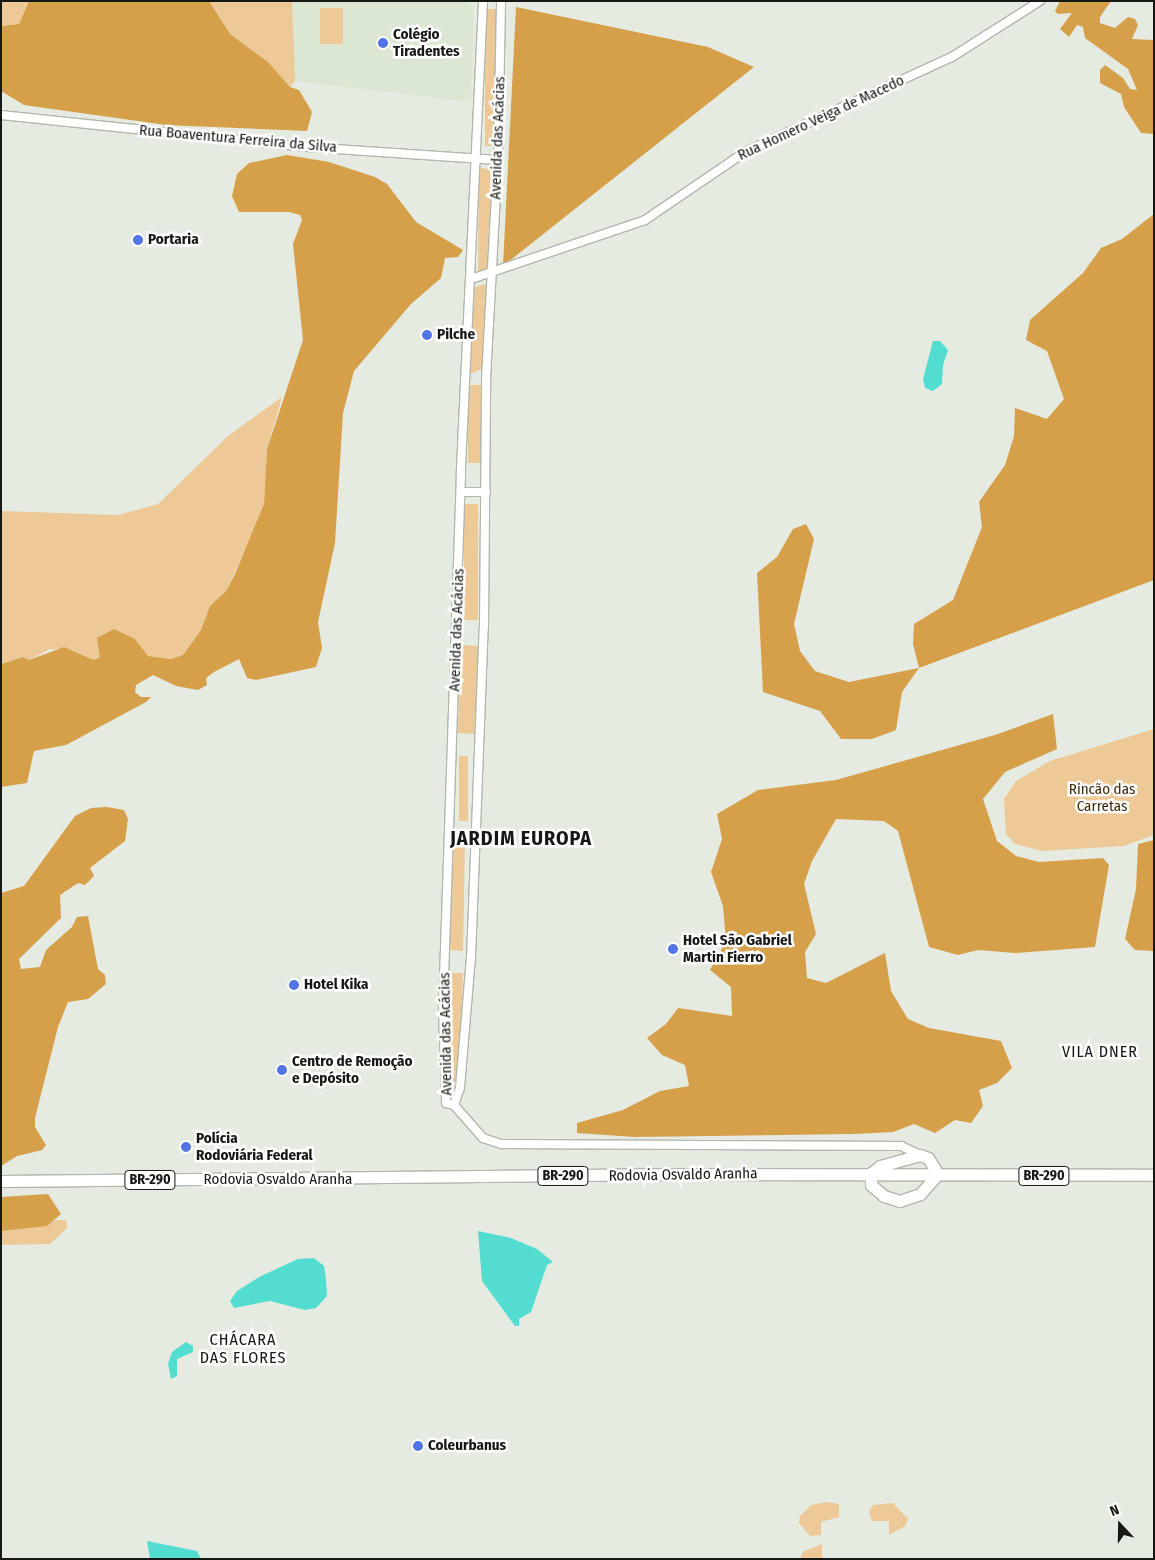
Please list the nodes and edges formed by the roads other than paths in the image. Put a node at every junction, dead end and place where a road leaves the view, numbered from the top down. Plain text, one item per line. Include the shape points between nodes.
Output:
1 (483, 1) edge
2 (501, 1) edge
3 (1040, 1) edge
4 (1, 115) edge
5 (476, 157) junction
6 (498, 160) junction
7 (488, 276) junction
8 (471, 279) junction
9 (461, 492) junction
10 (486, 492) junction
11 (454, 1105) junction
12 (920, 1155) junction
13 (870, 1173) junction
14 (1154, 1175) edge
15 (935, 1177) junction
16 (1, 1181) edge

1 - 5 street, Avenida das Acácias
2 - 6 street, Avenida das Acácias
3 - 7 street, Rua Homero Veiga de Macedo via 952,57 745,152 645,220
4 - 5 street, Rua Boaventura Ferreira da Silva via 306,147
5 - 6 street, Avenida das Acácias
5 - 8 street, Avenida das Acácias
6 - 7 street, Avenida das Acácias
7 - 8 street, Rua Homero Veiga de Macedo
7 - 10 street, Avenida das Acácias
8 - 9 street, Avenida das Acácias
9 - 10 street
9 - 11 street, Avenida das Acácias via 443,1006 446,1103
10 - 11 street, Avenida das Acácias via 471,958 460,1088
11 - 12 street via 483,1138 502,1144 901,1146
12 - 13 highway via 892,1161
12 - 15 highway via 933,1163
13 - 15 highway, Rodovia Osvaldo Aranha / BR-290
13 - 15 highway via 871,1185 876,1191 900,1201 920,1194
13 - 16 highway, Rodovia Osvaldo Aranha / BR-290
14 - 15 highway, Rodovia Osvaldo Aranha / BR-290

